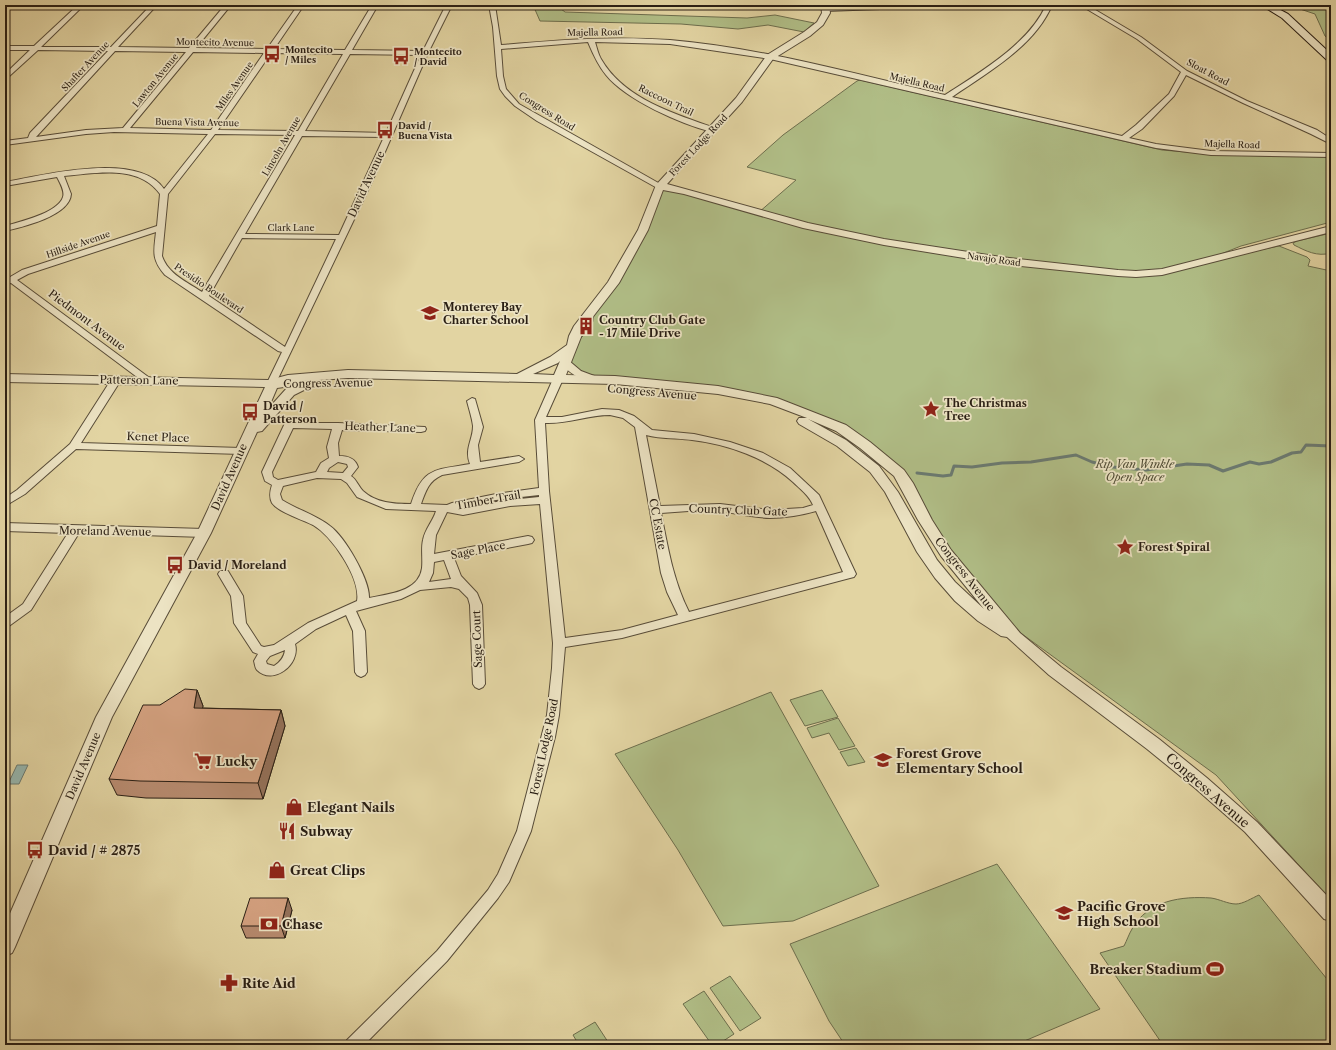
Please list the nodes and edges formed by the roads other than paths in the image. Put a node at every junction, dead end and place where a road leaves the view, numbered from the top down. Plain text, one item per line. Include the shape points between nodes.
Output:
1 (8, 5) edge
2 (81, 5) edge
3 (154, 5) edge
4 (228, 5) edge
5 (301, 5) edge
6 (376, 5) edge
7 (449, 5) edge
8 (492, 5) edge
9 (934, 5) edge
10 (1049, 5) edge
11 (1083, 5) edge
12 (1265, 5) edge
13 (5, 7) edge
14 (826, 7) edge
15 (590, 41) junction
16 (497, 47) junction
17 (5, 48) edge
18 (36, 49) junction
19 (113, 49) junction
20 (190, 50) junction
21 (268, 52) junction
22 (347, 52) junction
23 (425, 54) junction
24 (770, 57) junction
25 (1331, 59) edge
26 (1185, 72) junction
27 (5, 78) edge
28 (946, 98) junction
29 (126, 130) junction
30 (712, 130) junction
31 (213, 132) junction
32 (300, 133) junction
33 (390, 135) junction
34 (1123, 139) junction
35 (31, 140) junction
36 (1331, 142) edge
37 (5, 143) edge
38 (1331, 155) edge
39 (59, 174) junction
40 (5, 184) edge
41 (659, 187) junction
42 (164, 194) junction
43 (160, 228) junction
44 (5, 229) edge
45 (1331, 229) edge
46 (241, 236) junction
47 (341, 237) junction
48 (8, 281) edge
49 (204, 297) junction
50 (573, 345) junction
51 (288, 351) junction
52 (565, 362) junction
53 (5, 378) edge
54 (511, 378) junction
55 (116, 380) junction
56 (600, 380) junction
57 (148, 381) junction
58 (557, 382) junction
59 (272, 383) junction
60 (304, 385) junction
61 (472, 401) dead end
62 (540, 420) junction
63 (338, 426) junction
64 (640, 428) junction
65 (422, 429) dead end
66 (244, 445) junction
67 (74, 446) junction
68 (334, 460) junction
69 (519, 460) dead end
70 (476, 466) junction
71 (322, 474) junction
72 (345, 477) junction
73 (278, 484) junction
74 (545, 496) junction
75 (5, 504) edge
76 (820, 506) junction
77 (416, 507) junction
78 (442, 508) junction
79 (655, 510) junction
80 (5, 528) edge
81 (76, 530) junction
82 (204, 533) junction
83 (528, 540) dead end
84 (448, 556) junction
85 (428, 559) junction
86 (224, 574) dead end
87 (461, 585) junction
88 (416, 587) junction
89 (362, 604) junction
90 (349, 609) junction
91 (685, 617) junction
92 (5, 623) edge
93 (1015, 637) junction
94 (289, 643) junction
95 (559, 643) junction
96 (266, 652) junction
97 (360, 672) dead end
98 (479, 684) dead end
99 (1331, 913) edge
100 (5, 947) edge
101 (353, 1045) edge

1 - 13 street
2 - 18 street
3 - 19 street, Shafter Avenue
4 - 20 street, Lawton Avenue
5 - 21 street, Miles Avenue
6 - 22 street, Lincoln Avenue
7 - 23 street, David Avenue
8 - 16 street, Congress Road
9 - 14 street
10 - 28 street via 1044,17 1033,31 999,62
11 - 26 street, Sloat Road via 1139,38
12 - 25 main road via 1285,16
14 - 24 street, Forest Lodge Road via 823,18 814,29
15 - 16 street, Majella Road
15 - 24 street, Majella Road via 671,42 718,47
15 - 30 street, Raccoon Trail via 600,64 624,88 646,102
16 - 41 street, Congress Road via 501,84 504,92 512,100 540,119
17 - 18 street, Montecito Avenue
18 - 19 street, Montecito Avenue
18 - 27 street
19 - 20 street, Montecito Avenue
19 - 35 street, Shafter Avenue
20 - 21 street, Montecito Avenue
20 - 29 street, Lawton Avenue
21 - 22 street, Montecito Avenue
21 - 31 street, Miles Avenue
22 - 23 street, Montecito Avenue
22 - 32 street, Lincoln Avenue
23 - 33 street, David Avenue
24 - 28 street, Majella Road
24 - 30 street, Forest Lodge Road via 739,100
26 - 34 street via 1172,95
26 - 36 street, Sloat Road
28 - 34 street, Majella Road
29 - 31 street, Buena Vista Avenue
29 - 35 street, Buena Vista Avenue via 97,131
30 - 41 street, Forest Lodge Road
31 - 32 street, Buena Vista Avenue
31 - 42 street, Miles Avenue
32 - 33 street, Buena Vista Avenue
32 - 46 street, Lincoln Avenue
33 - 47 street, David Avenue
34 - 38 street, Majella Road via 1170,149 1211,153
35 - 37 street, Buena Vista Avenue
39 - 40 street
39 - 42 street via 108,170 135,172 157,184
39 - 44 street via 67,192 63,204 47,215
41 - 45 street, Navajo Road via 682,190 807,226 882,241 978,257 1118,273 1162,272
41 - 50 street, Forest Lodge Road via 643,230 613,283 595,307 591,327
42 - 43 street, Presidio Boulevard
43 - 48 street, Hillside Avenue via 26,272
43 - 49 street, Presidio Boulevard via 158,256 161,265 168,273
46 - 47 street, Clark Lane
46 - 49 street, Lincoln Avenue
47 - 51 street, David Avenue
48 - 57 street, Piedmont Avenue
49 - 51 street, Presidio Boulevard via 281,349
50 - 52 street, Forest Lodge Road
50 - 54 street via 544,366
51 - 59 street, David Avenue
52 - 56 street via 581,376
52 - 58 street, Forest Lodge Road
53 - 55 street, Patterson Lane
54 - 58 street, Congress Avenue
54 - 59 street, Congress Avenue via 348,374 288,379
55 - 57 street, Patterson Lane
55 - 67 street
56 - 58 street, Congress Avenue
56 - 93 street, Congress Avenue via 718,390 774,401 850,434 899,473 946,553
57 - 59 street, Patterson Lane
58 - 60 street, Congress Avenue
58 - 62 street, Forest Lodge Road
58 - 93 street, Congress Avenue via 705,396 739,402 794,417 819,429 847,446 877,471 892,491 936,570 986,620
59 - 60 street, Congress Avenue
59 - 66 street, David Avenue
60 - 66 street via 290,392
61 - 70 street via 478,427 473,459
62 - 64 street via 563,420 592,413 612,412 628,417
62 - 74 street, Forest Lodge Road
63 - 65 street, Heather Lane
63 - 68 street, Heather Lane via 332,445
63 - 73 street, Heather Lane via 289,425 267,472 269,480
64 - 76 street via 659,435 711,440 759,455 798,479
64 - 79 street, CC Estate
66 - 67 street, Kenet Place
66 - 82 street, David Avenue
67 - 75 street
68 - 71 street via 324,467
68 - 72 street via 346,459 353,464 352,470
69 - 70 street
70 - 77 street via 440,472 427,478
71 - 72 street
71 - 73 street
72 - 77 street via 351,481 358,493 367,499 390,507
73 - 89 street via 275,494 277,502 317,523 335,537 352,565 363,592
74 - 78 street via 463,511
74 - 95 street, Forest Lodge Road
76 - 79 street, Country Club Gate via 778,514 702,507
76 - 91 street via 850,574
77 - 78 street
78 - 85 street, Timber Trail via 440,519 428,540
79 - 91 street, CC Estate via 667,573
80 - 81 street, Moreland Avenue
81 - 82 street, Moreland Avenue
81 - 92 street via 27,607
82 - 100 street, David Avenue via 104,717
83 - 84 street, Sage Place
84 - 85 street, Sage Place
84 - 87 street, Sage Court
85 - 88 street, Timber Trail via 425,578
86 - 96 street via 237,596 240,623 257,649
87 - 88 street
87 - 98 street, Sage Court via 473,596 476,605
88 - 89 street via 390,599
89 - 90 street
90 - 94 street via 308,628
90 - 97 street via 359,631
91 - 95 street via 622,634
93 - 99 street, Congress Avenue via 1055,671 1201,783 1256,833
94 - 96 street
94 - 96 street via 292,650 290,660 280,668 270,670 262,667 260,661
95 - 101 street, Forest Lodge Road via 552,716 541,768 524,831 504,878 442,956

